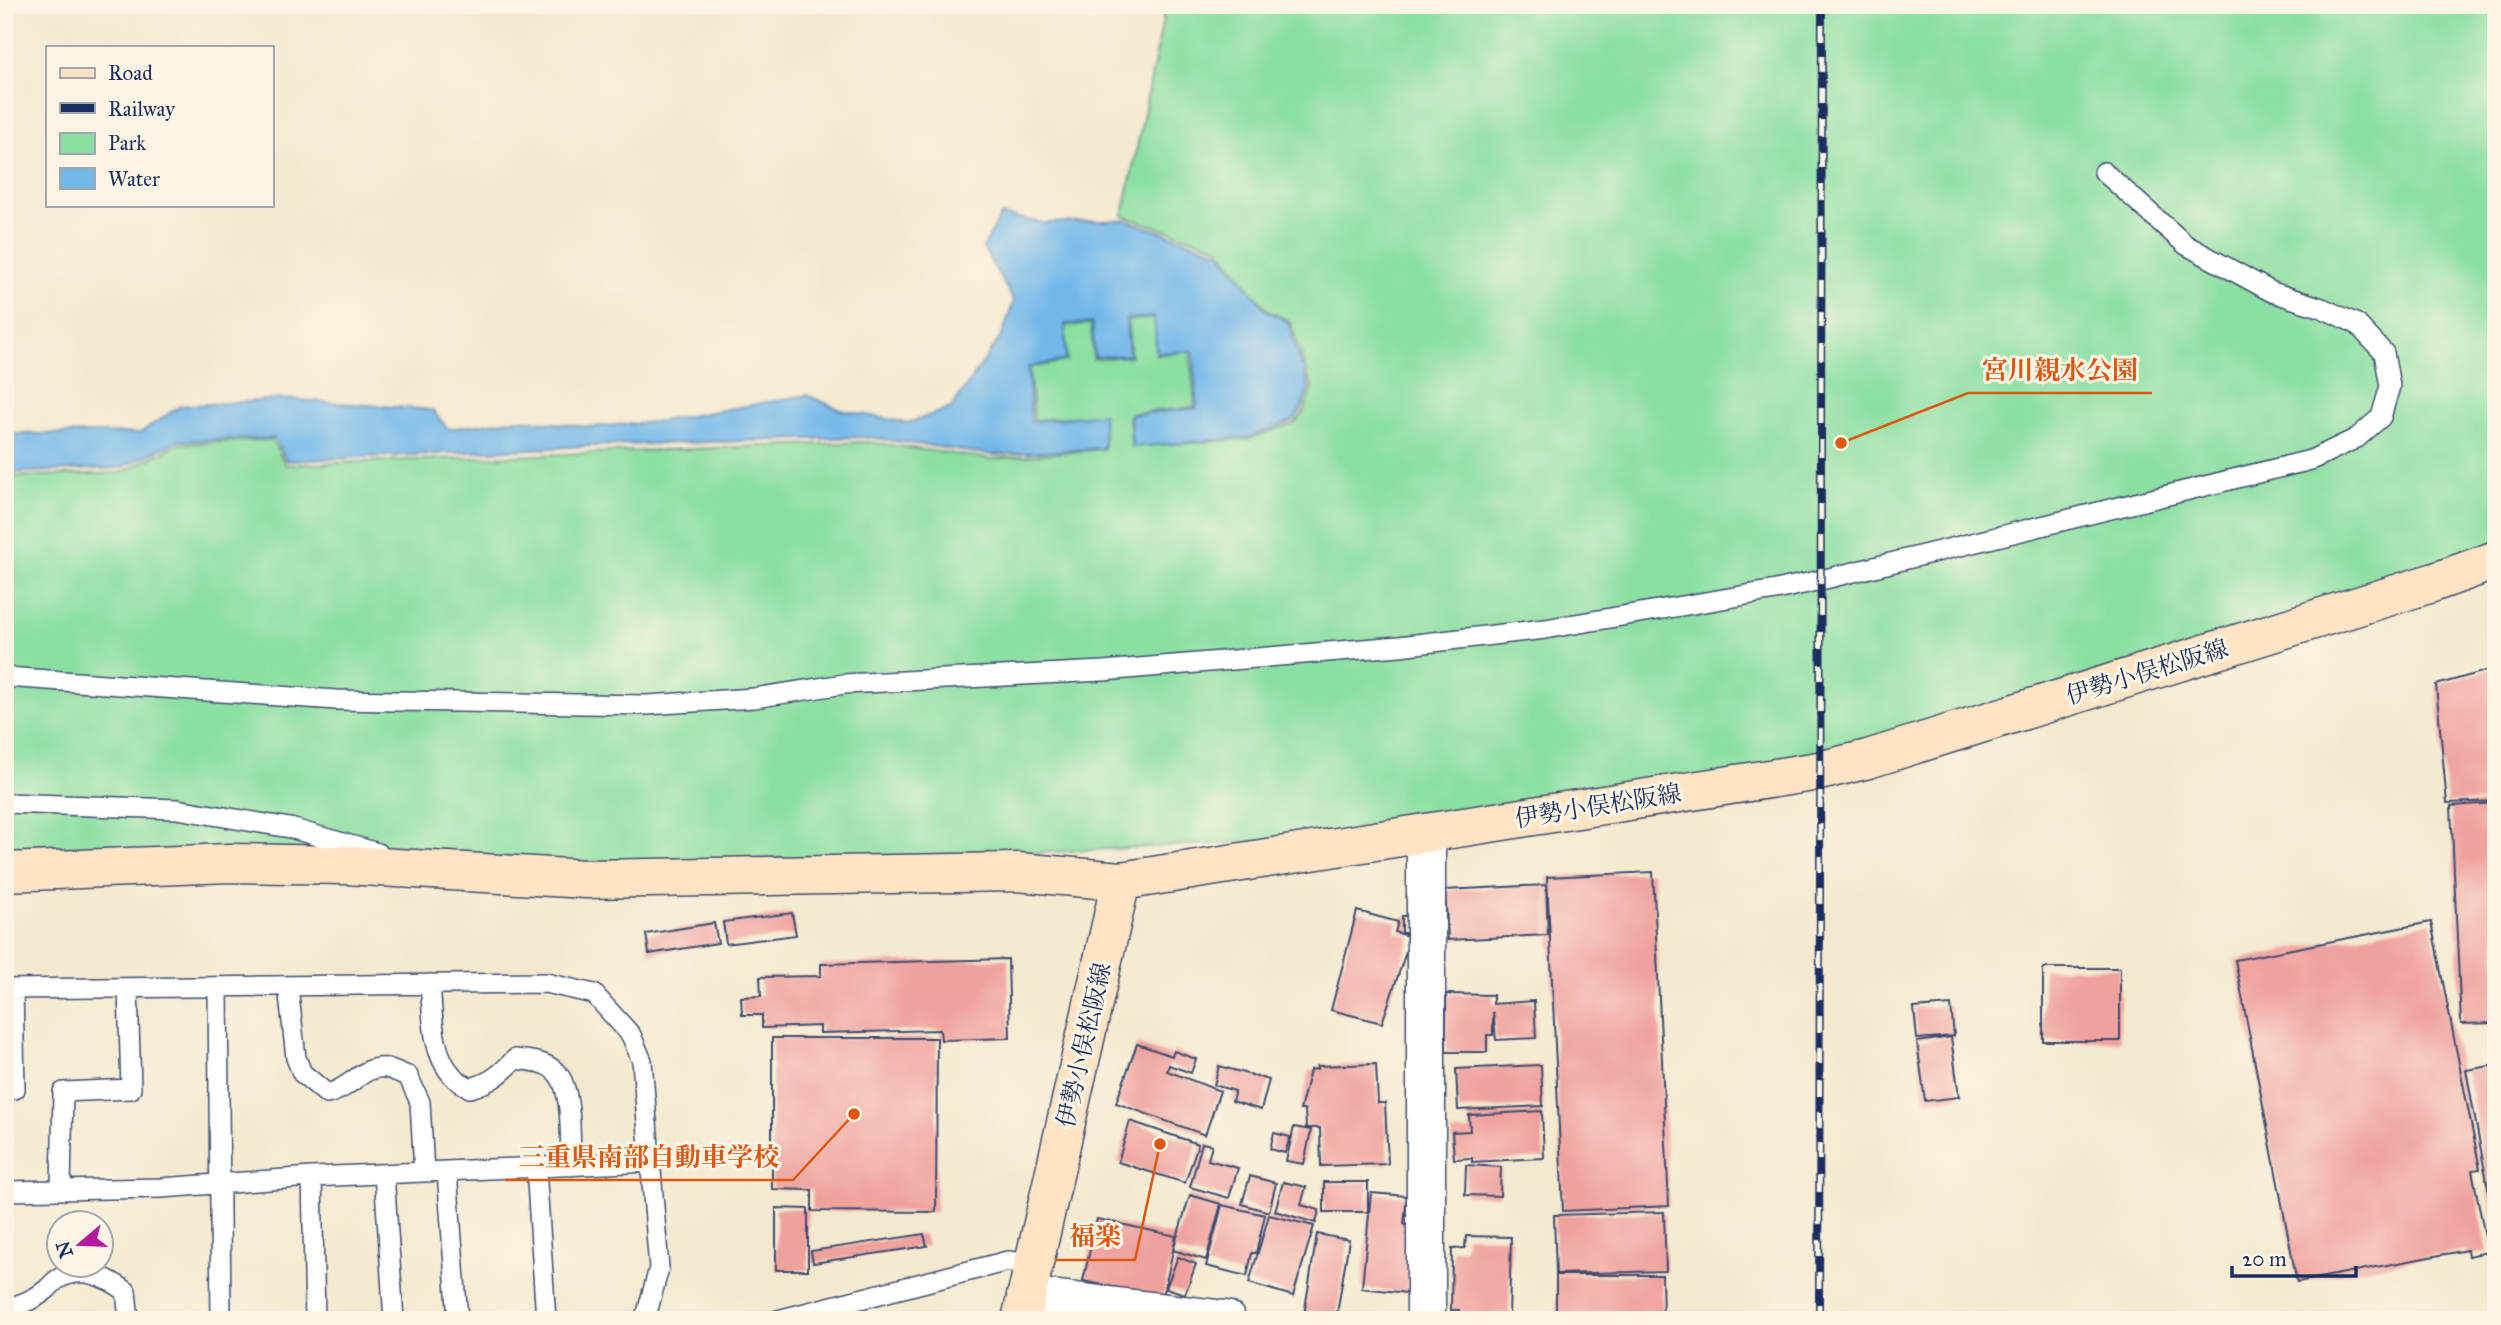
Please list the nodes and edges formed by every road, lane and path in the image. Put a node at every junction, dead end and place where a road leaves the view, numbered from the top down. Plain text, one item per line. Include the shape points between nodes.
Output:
1 (2104, 172) dead end
2 (2496, 560) edge
3 (5, 677) edge
4 (5, 803) edge
5 (1426, 833) junction
6 (439, 870) junction
7 (5, 872) edge
8 (1121, 881) junction
9 (430, 984) junction
10 (288, 986) junction
11 (218, 987) junction
12 (128, 988) junction
13 (9, 989) edge
14 (5, 1090) edge
15 (650, 1162) junction
16 (571, 1166) junction
17 (536, 1167) junction
18 (447, 1171) junction
19 (424, 1172) junction
20 (384, 1174) junction
21 (312, 1177) junction
22 (219, 1184) junction
23 (61, 1189) junction
24 (5, 1191) edge
25 (1026, 1298) edge
26 (5, 1309) edge
27 (650, 1318) edge
28 (129, 1320) edge
29 (221, 1320) edge
30 (315, 1320) edge
31 (394, 1320) edge
32 (458, 1320) edge
33 (546, 1320) edge
34 (778, 1320) edge
35 (1226, 1320) edge
36 (1426, 1320) edge

1 - 3 lane via 2186,245 2272,292 2357,324 2384,353 2390,386 2381,417 2357,438 2311,460 1821,580 1545,629 1399,646 1103,670 844,684 754,698 647,705 337,700
2 - 5 main road, 伊勢小俣松阪線 via 1868,759 1819,771
4 - 6 lane via 177,809 290,828
5 - 8 main road, 伊勢小俣松阪線
5 - 36 street
6 - 7 main road via 229,863
6 - 8 main road via 586,879 1017,872
8 - 25 main road, 伊勢小俣松阪線
9 - 10 lane
9 - 15 lane via 546,983 594,994 631,1035 642,1061
9 - 16 lane via 437,1046 453,1077 470,1088 487,1084 516,1059 541,1062 558,1073 566,1093
10 - 11 lane
10 - 19 lane via 296,1058 302,1073 327,1094 340,1091 367,1070 387,1068 408,1076 420,1102
11 - 12 lane
11 - 22 lane
12 - 13 lane
12 - 23 lane via 131,1089 63,1092
13 - 14 lane via 15,1089
15 - 16 lane
15 - 27 lane via 659,1268
16 - 17 lane
17 - 18 lane
17 - 33 lane
18 - 19 lane
18 - 32 lane
19 - 20 lane
20 - 21 lane
20 - 31 lane
21 - 22 lane
21 - 30 lane
22 - 23 lane
22 - 29 lane
23 - 24 lane
25 - 34 lane via 1008,1261
25 - 35 street
26 - 28 lane via 23,1304 58,1279 82,1272 107,1278 126,1291

